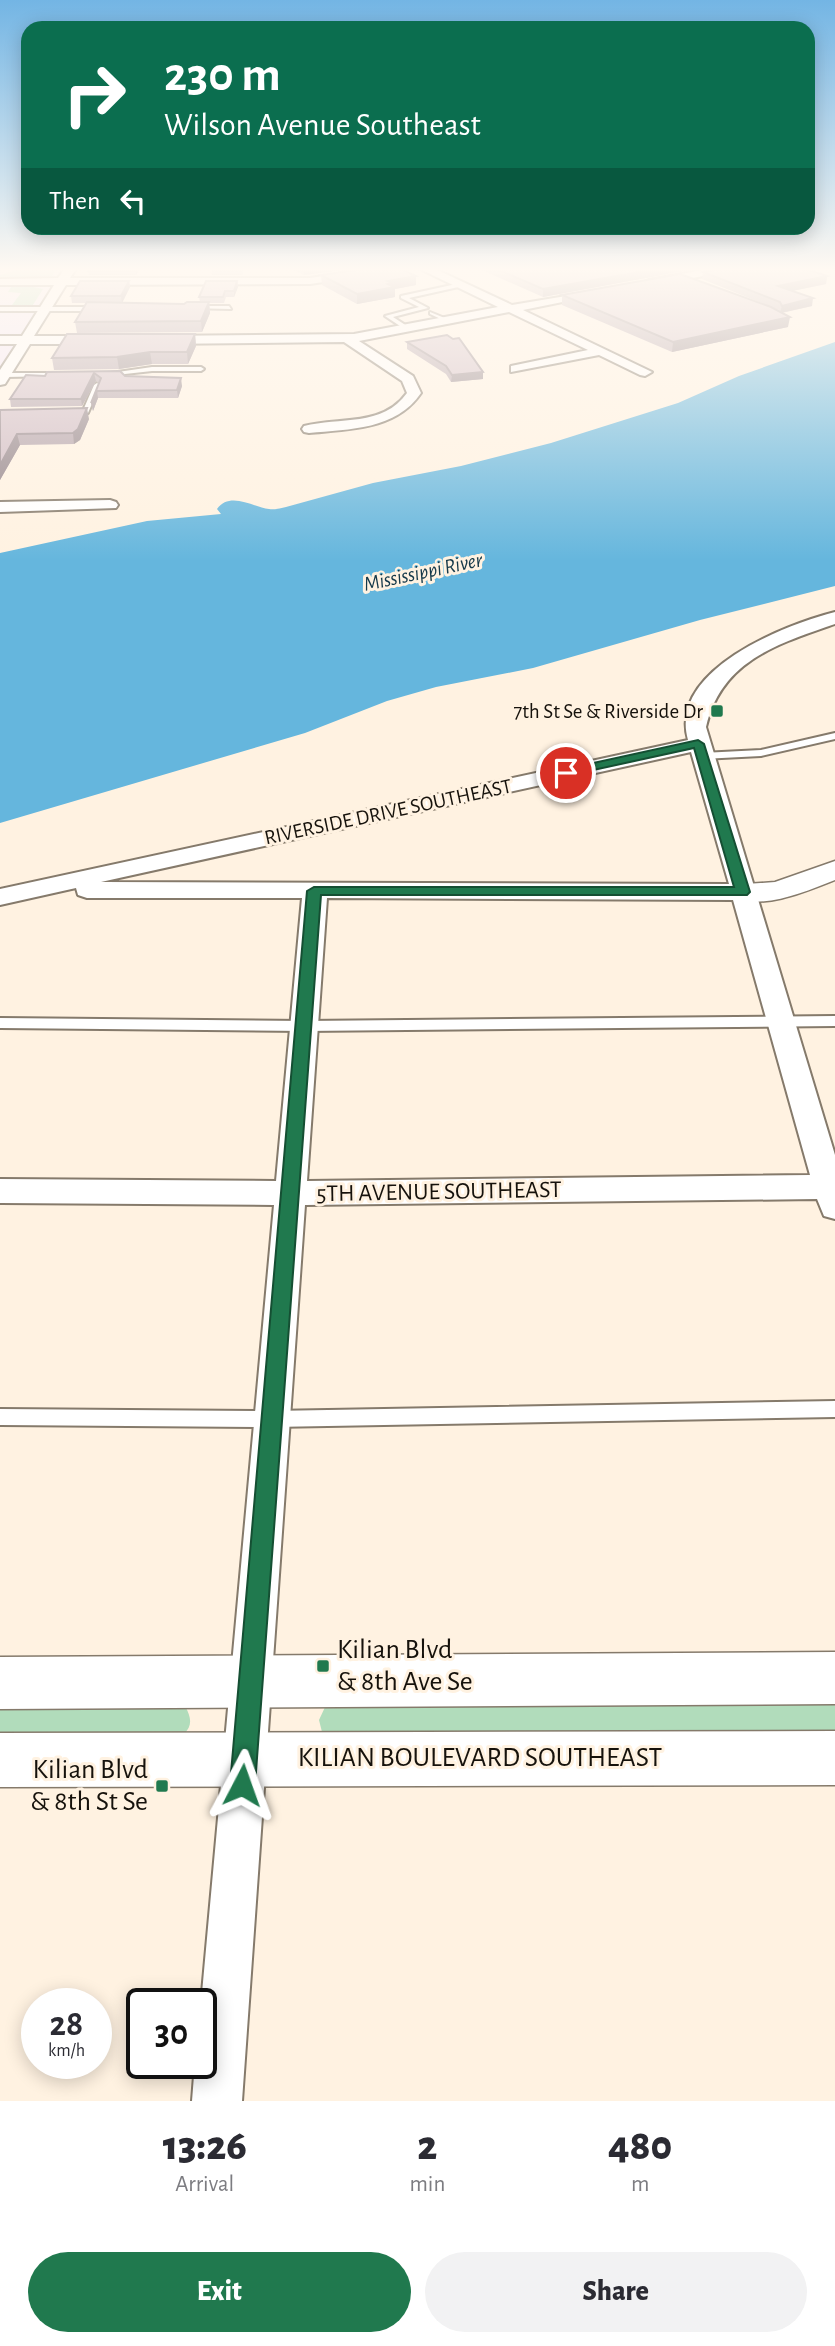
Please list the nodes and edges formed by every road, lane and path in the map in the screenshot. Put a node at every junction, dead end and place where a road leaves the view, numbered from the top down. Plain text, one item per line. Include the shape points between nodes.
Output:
1 (387, 365) edge
2 (535, 365) edge
3 (630, 365) edge
4 (201, 369) dead end
5 (516, 369) dead end
6 (645, 372) dead end
7 (75, 374) edge
8 (102, 374) edge
9 (119, 374) junction
10 (2, 378) edge
11 (129, 381) edge
12 (97, 385) edge
13 (78, 413) edge
14 (309, 429) dead end
15 (110, 505) dead end
16 (0, 507) edge
17 (835, 618) edge
18 (835, 736) edge
19 (700, 750) junction
20 (835, 870) edge
21 (34, 890) junction
22 (314, 891) junction
23 (743, 892) junction
24 (0, 897) edge
25 (835, 1021) edge
26 (0, 1023) edge
27 (781, 1023) junction
28 (304, 1026) junction
29 (0, 1191) edge
30 (291, 1193) junction
31 (833, 1193) edge
32 (835, 1409) edge
33 (0, 1417) edge
34 (272, 1419) junction
35 (835, 1678) edge
36 (250, 1681) junction
37 (0, 1683) edge
38 (244, 1758) junction
39 (835, 1758) edge
40 (0, 1760) edge
41 (217, 2101) edge

1 - 14 street via 408,379 414,393 402,408
2 - 5 street
3 - 6 street
4 - 9 lane
7 - 10 lane
8 - 9 lane
9 - 11 lane
12 - 13 lane
15 - 16 street
17 - 19 street via 750,653 713,683 696,713
18 - 19 lane via 761,753
19 - 21 street, RIVERSIDE DRIVE SOUTHEAST
19 - 23 street
20 - 23 street via 778,891
21 - 22 street
21 - 24 street, RIVERSIDE DRIVE SOUTHEAST
22 - 23 street
22 - 28 street
23 - 27 street
25 - 27 lane
26 - 28 lane
27 - 28 lane
27 - 31 street
28 - 30 street
29 - 30 street, 5TH AVENUE SOUTHEAST
30 - 31 street, 5TH AVENUE SOUTHEAST
30 - 34 street
32 - 34 lane
33 - 34 lane
34 - 36 street
35 - 36 street
36 - 37 street
36 - 38 street
38 - 39 street, KILIAN BOULEVARD SOUTHEAST
38 - 40 street, KILIAN BOULEVARD SOUTHEAST
38 - 41 street

